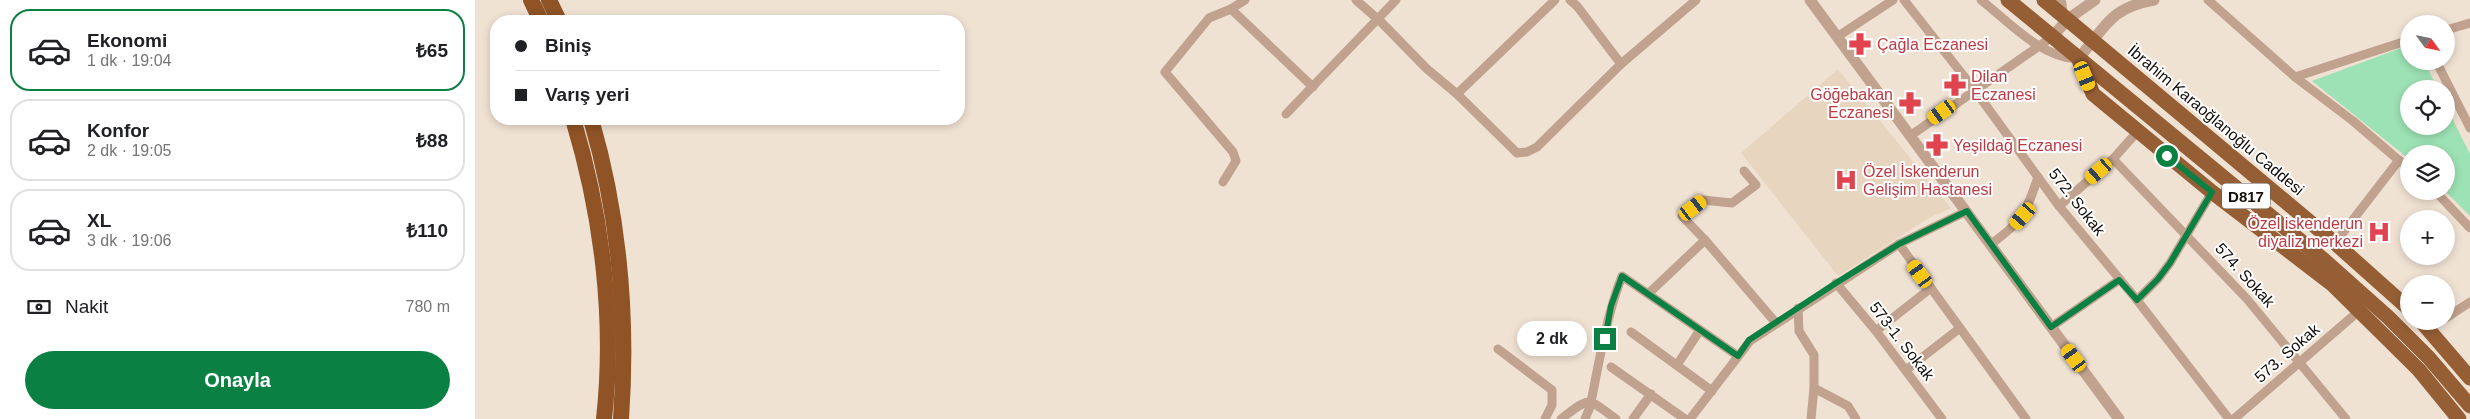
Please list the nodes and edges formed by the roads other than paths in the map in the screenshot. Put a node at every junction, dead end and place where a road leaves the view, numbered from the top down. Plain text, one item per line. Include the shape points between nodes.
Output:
1 (531, 0) edge
2 (549, 0) edge
3 (1245, 0) edge
4 (1357, 0) edge
5 (1396, 0) edge
6 (1555, 0) edge
7 (1570, 0) edge
8 (1810, 0) edge
9 (1893, 0) edge
10 (1904, 0) edge
11 (1981, 0) edge
12 (2008, 0) edge
13 (2044, 0) edge
14 (2058, 0) edge
15 (2095, 0) edge
16 (2154, 0) edge
17 (2208, 0) edge
18 (1694, 1) edge
19 (1231, 9) junction
20 (538, 15) edge
21 (556, 15) edge
22 (2066, 17) junction
23 (1377, 18) junction
24 (2470, 23) edge
25 (2455, 27) edge
26 (1837, 37) junction
27 (2094, 40) junction
28 (2046, 41) junction
29 (2400, 43) edge
30 (2078, 59) junction
31 (1621, 64) junction
32 (2440, 70) edge
33 (2295, 77) junction
34 (1313, 87) junction
35 (1974, 89) junction
36 (1457, 94) junction
37 (1286, 114) dead end
38 (575, 125) edge
39 (592, 125) edge
40 (2470, 128) edge
41 (2138, 131) junction
42 (1910, 136) junction
43 (2113, 159) junction
44 (2399, 160) joint
45 (1744, 171) dead end
46 (2038, 177) junction
47 (1223, 182) dead end
48 (2212, 192) junction
49 (2444, 200) edge
50 (2059, 206) junction
51 (1967, 211) junction
52 (2470, 228) edge
53 (2186, 233) junction
54 (1705, 240) junction
55 (2335, 243) junction
56 (1899, 244) junction
57 (1991, 244) junction
58 (2119, 280) junction
59 (1836, 283) junction
60 (1931, 288) junction
61 (1648, 294) junction
62 (2137, 300) junction
63 (2400, 301) edge
64 (2470, 302) edge
65 (1798, 308) junction
66 (2360, 310) junction
67 (2455, 312) edge
68 (1776, 323) junction
69 (2051, 327) junction
70 (1960, 328) junction
71 (1700, 330) junction
72 (2434, 330) edge
73 (1876, 331) junction
74 (1631, 332) dead end
75 (1498, 349) dead end
76 (1738, 356) junction
77 (2299, 362) junction
78 (1677, 365) junction
79 (1611, 367) dead end
80 (1906, 370) junction
81 (2470, 378) edge
82 (1814, 388) junction
83 (1712, 390) junction
84 (1651, 394) junction
85 (1591, 401) junction
86 (2470, 406) edge
87 (604, 419) edge
88 (621, 419) edge
89 (1545, 419) edge
90 (1561, 419) edge
91 (1585, 419) edge
92 (1616, 419) edge
93 (1633, 419) edge
94 (1685, 419) edge
95 (1690, 419) edge
96 (1811, 419) edge
97 (1856, 419) edge
98 (1943, 419) edge
99 (2026, 419) edge
100 (2119, 419) edge
101 (2229, 419) edge
102 (2234, 419) edge
103 (2346, 419) edge
104 (2459, 419) edge

1 - 20 highway
2 - 21 highway
3 - 19 street
4 - 23 street
5 - 23 street
6 - 36 street
7 - 31 street
8 - 26 street
9 - 26 street
10 - 35 street, 572. Sokak
11 - 28 street
12 - 28 highway, D817
13 - 22 highway, İbrahim Karaoğlanoğlu Caddesi / D817
14 - 22 street
15 - 22 street
16 - 27 street via 2117,12
17 - 33 street
18 - 31 street
19 - 34 street
19 - 47 street via 1209,18 1165,72 1233,152 1235,161
22 - 27 highway, İbrahim Karaoğlanoğlu Caddesi / D817
22 - 28 street
23 - 34 street
23 - 36 street via 1427,70
24 - 25 street
26 - 42 street
27 - 30 street
27 - 55 highway, İbrahim Karaoğlanoğlu Caddesi / D817
28 - 30 highway, D817
28 - 35 street
29 - 33 street
30 - 41 highway via 2093,94
30 - 86 highway, D817 via 2324,260 2388,317
31 - 36 street via 1537,147 1527,152 1517,153
32 - 40 street
33 - 44 street
34 - 37 street
35 - 42 street
35 - 46 street, 572. Sokak
38 - 87 highway via 595,203 603,267 607,328
39 - 88 highway via 611,200 619,261 623,326
41 - 43 street
41 - 48 highway
42 - 51 street
43 - 50 street
43 - 53 street, 574. Sokak
44 - 55 street
45 - 54 street via 1756,185 1732,203 1703,200 1682,216
46 - 50 street, 572. Sokak
46 - 57 street via 2023,216 2014,228
48 - 53 street
48 - 66 highway via 2332,284
49 - 52 street
50 - 58 street, 572. Sokak
51 - 56 street
51 - 57 street
53 - 62 street via 2158,279
53 - 77 street, 574. Sokak
54 - 61 street
54 - 68 street
55 - 63 highway, İbrahim Karaoğlanoğlu Caddesi / D817
56 - 59 street
56 - 60 street
57 - 69 street
58 - 62 street, 572. Sokak
58 - 69 street
59 - 65 street
59 - 73 street, 573-1. Sokak
60 - 70 street
60 - 73 street
61 - 71 street
61 - 85 street via 1622,276 1611,306
62 - 101 street, 572. Sokak
64 - 67 street
65 - 68 street
65 - 82 street via 1799,331 1814,355
66 - 77 street, 573. Sokak
66 - 104 highway via 2419,370
68 - 76 street via 1749,340
69 - 100 street
70 - 80 street
70 - 99 street
71 - 76 street
71 - 78 street
72 - 81 highway
73 - 80 street, 573-1. Sokak
74 - 78 street
75 - 89 street via 1552,390 1552,405
76 - 83 street
77 - 102 street, 573. Sokak
77 - 103 street, 574. Sokak
78 - 83 street
79 - 84 street
80 - 98 street, 573-1. Sokak
82 - 96 street
82 - 97 street via 1848,406
83 - 95 street
84 - 93 street
84 - 94 street
85 - 90 street via 1585,401
85 - 91 street
85 - 92 street

